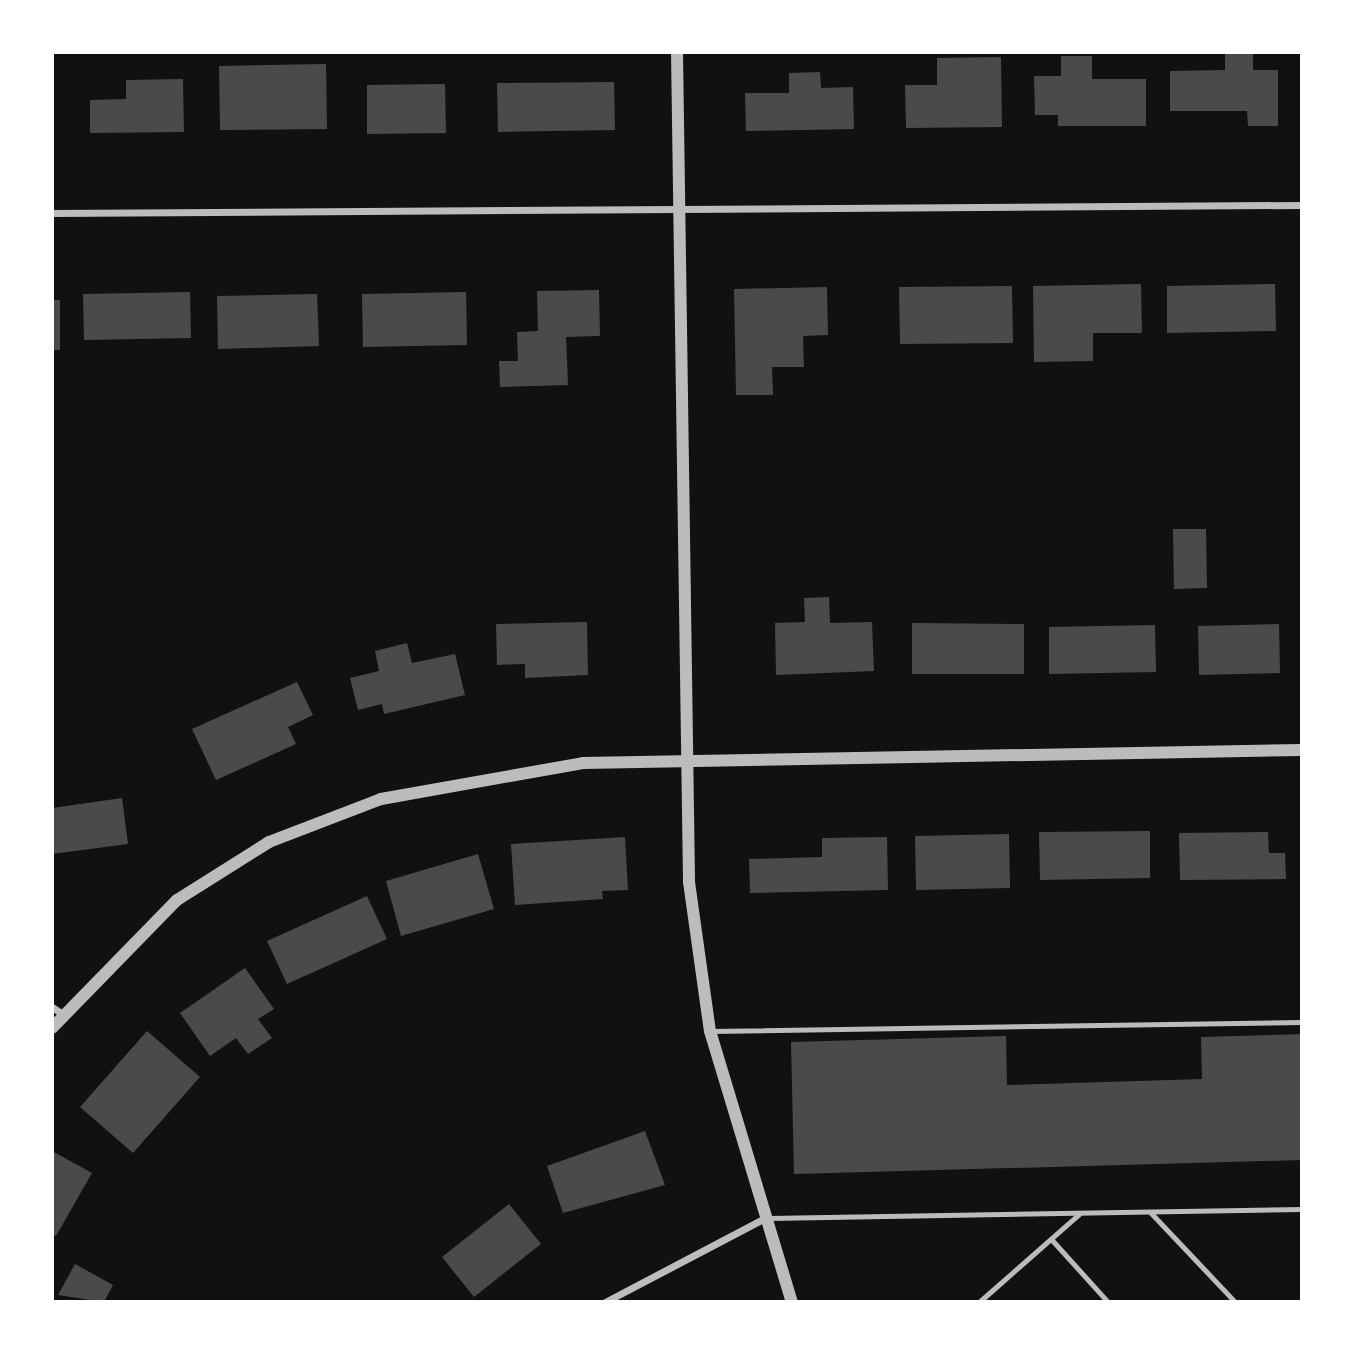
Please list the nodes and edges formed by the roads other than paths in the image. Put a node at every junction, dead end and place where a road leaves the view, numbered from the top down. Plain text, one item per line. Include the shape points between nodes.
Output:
1 (677, 52) edge
2 (1301, 205) edge
3 (680, 206) junction
4 (52, 213) edge
5 (1301, 750) edge
6 (688, 758) junction
7 (52, 1007) edge
8 (64, 1015) junction
9 (1301, 1022) edge
10 (52, 1028) edge
11 (710, 1031) junction
12 (1301, 1209) edge
13 (1150, 1212) junction
14 (1080, 1213) junction
15 (765, 1218) junction
16 (1051, 1239) junction
17 (606, 1301) edge
18 (792, 1301) edge
19 (979, 1301) edge
20 (1108, 1301) edge
21 (1235, 1301) edge

1 - 3 street
2 - 3 street
3 - 4 street
3 - 6 street
5 - 6 street
6 - 8 street via 485,778 382,799 269,842 177,900
6 - 11 street via 690,882
7 - 8 street
8 - 10 street
9 - 11 lane
11 - 15 street
12 - 13 lane
13 - 14 lane
13 - 21 lane
14 - 15 lane
14 - 16 lane
15 - 17 street
15 - 18 street
16 - 19 lane
16 - 20 lane

